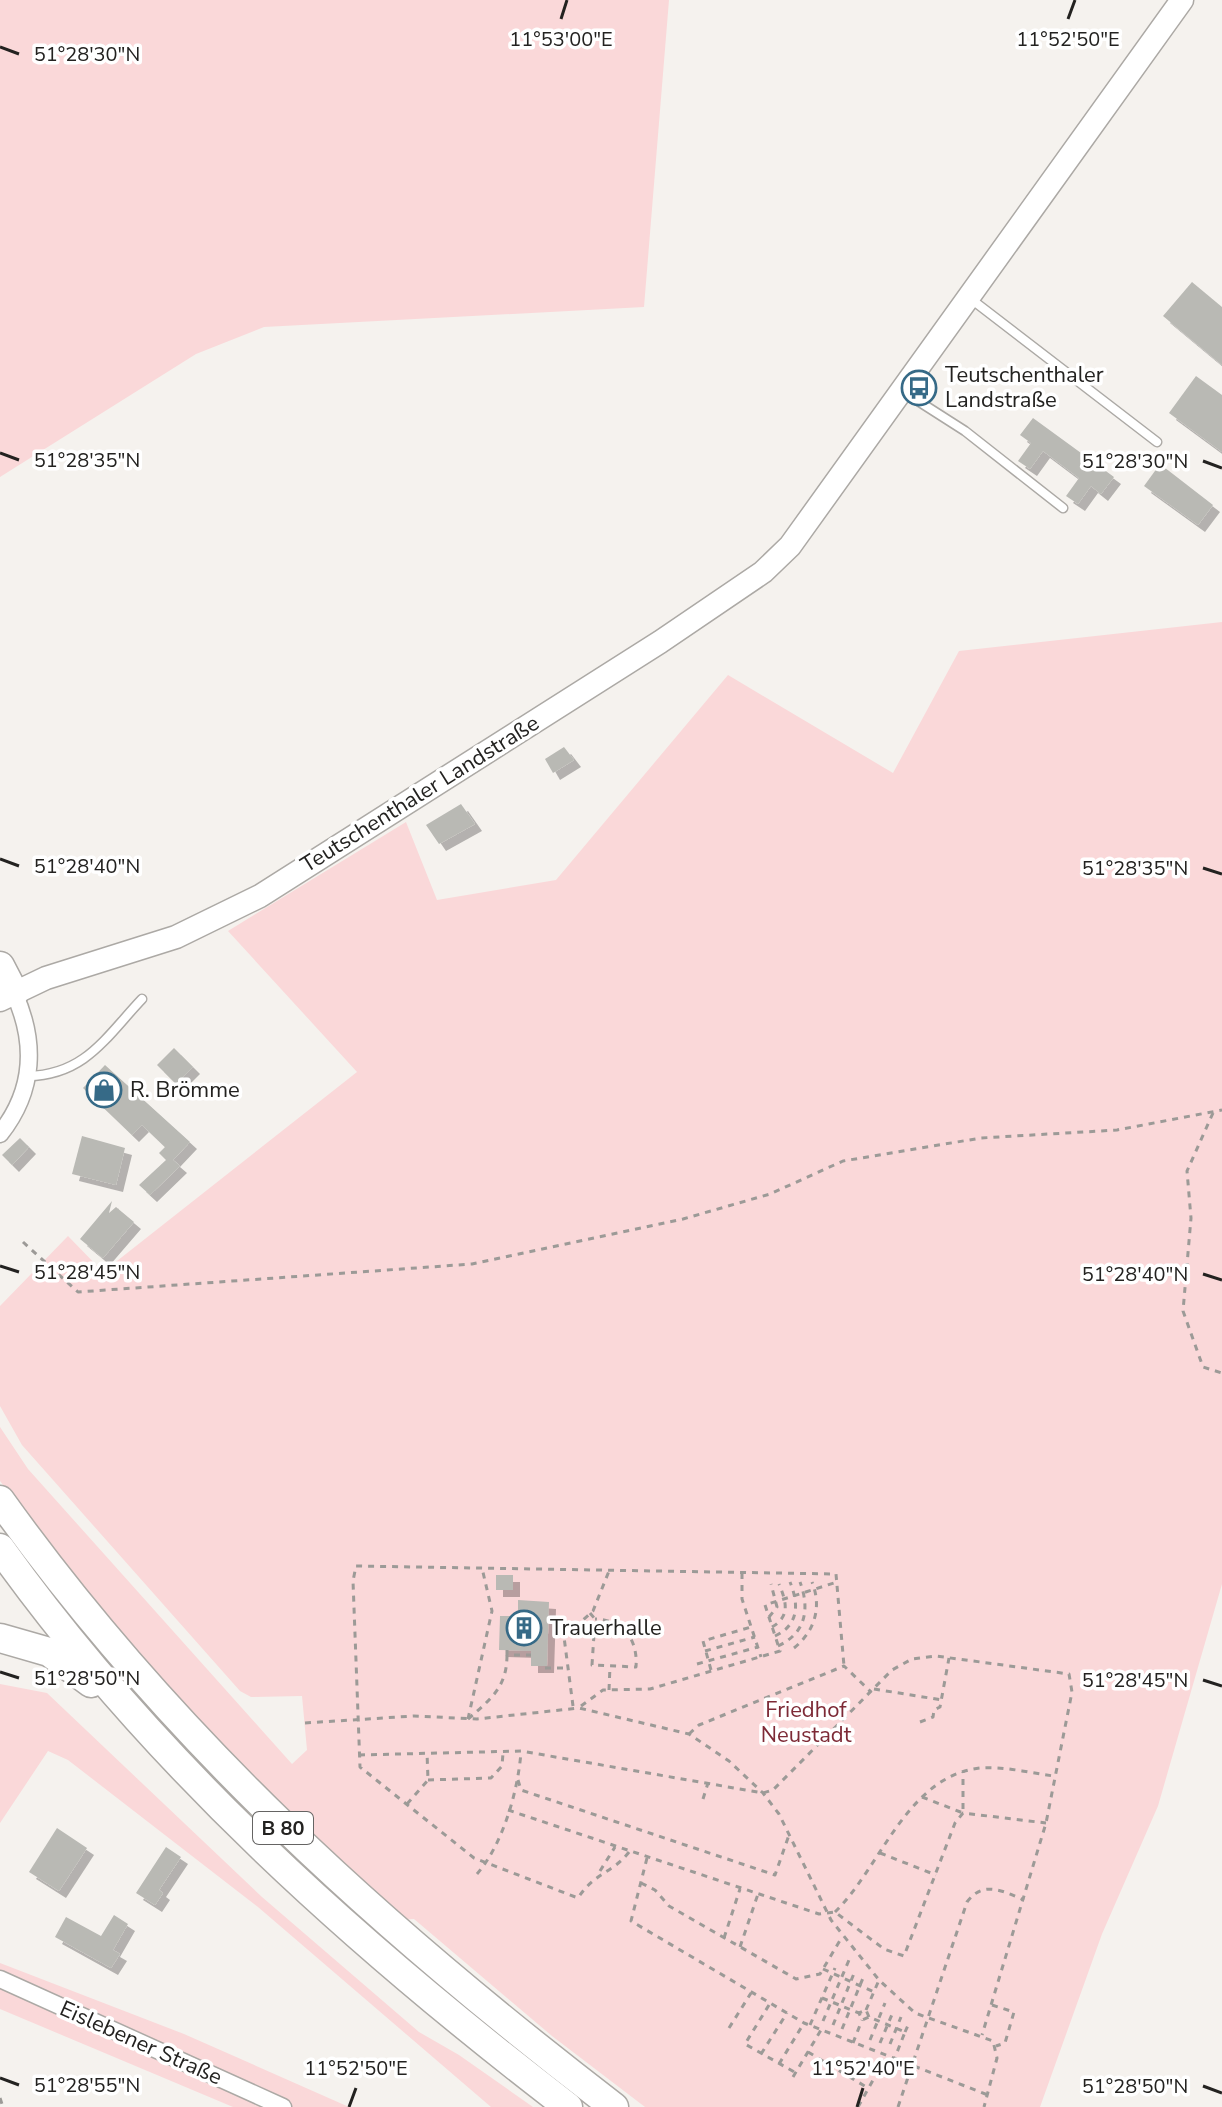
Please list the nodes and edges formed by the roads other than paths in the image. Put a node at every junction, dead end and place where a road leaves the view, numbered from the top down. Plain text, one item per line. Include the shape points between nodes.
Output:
1 (1182, 0) edge
2 (966, 296) junction
3 (900, 389) junction
4 (1157, 442) dead end
5 (1063, 508) dead end
6 (0, 966) edge
7 (7, 996) edge
8 (142, 999) dead end
9 (28, 1076) junction
10 (0, 1134) edge
11 (0, 1500) edge
12 (0, 1548) edge
13 (0, 1638) edge
14 (180, 1764) junction
15 (0, 1979) edge
16 (283, 2107) edge
17 (568, 2107) edge
18 (614, 2107) edge

1 - 2 street, Teutschenthaler Landstraße
2 - 3 street, Teutschenthaler Landstraße
2 - 4 lane
3 - 5 lane via 965,431
3 - 7 street, Teutschenthaler Landstraße via 790,546 723,600 260,896 176,937 73,968
6 - 7 highway
7 - 9 street via 29,1035
8 - 9 lane via 75,1067 53,1076
9 - 10 street via 21,1101
11 - 18 highway, B 80 via 121,1656 267,1813 385,1922
12 - 14 highway, B 80 via 83,1654
13 - 14 highway via 63,1660
14 - 17 highway, B 80 via 367,1942
15 - 16 street, Eislebener Straße

